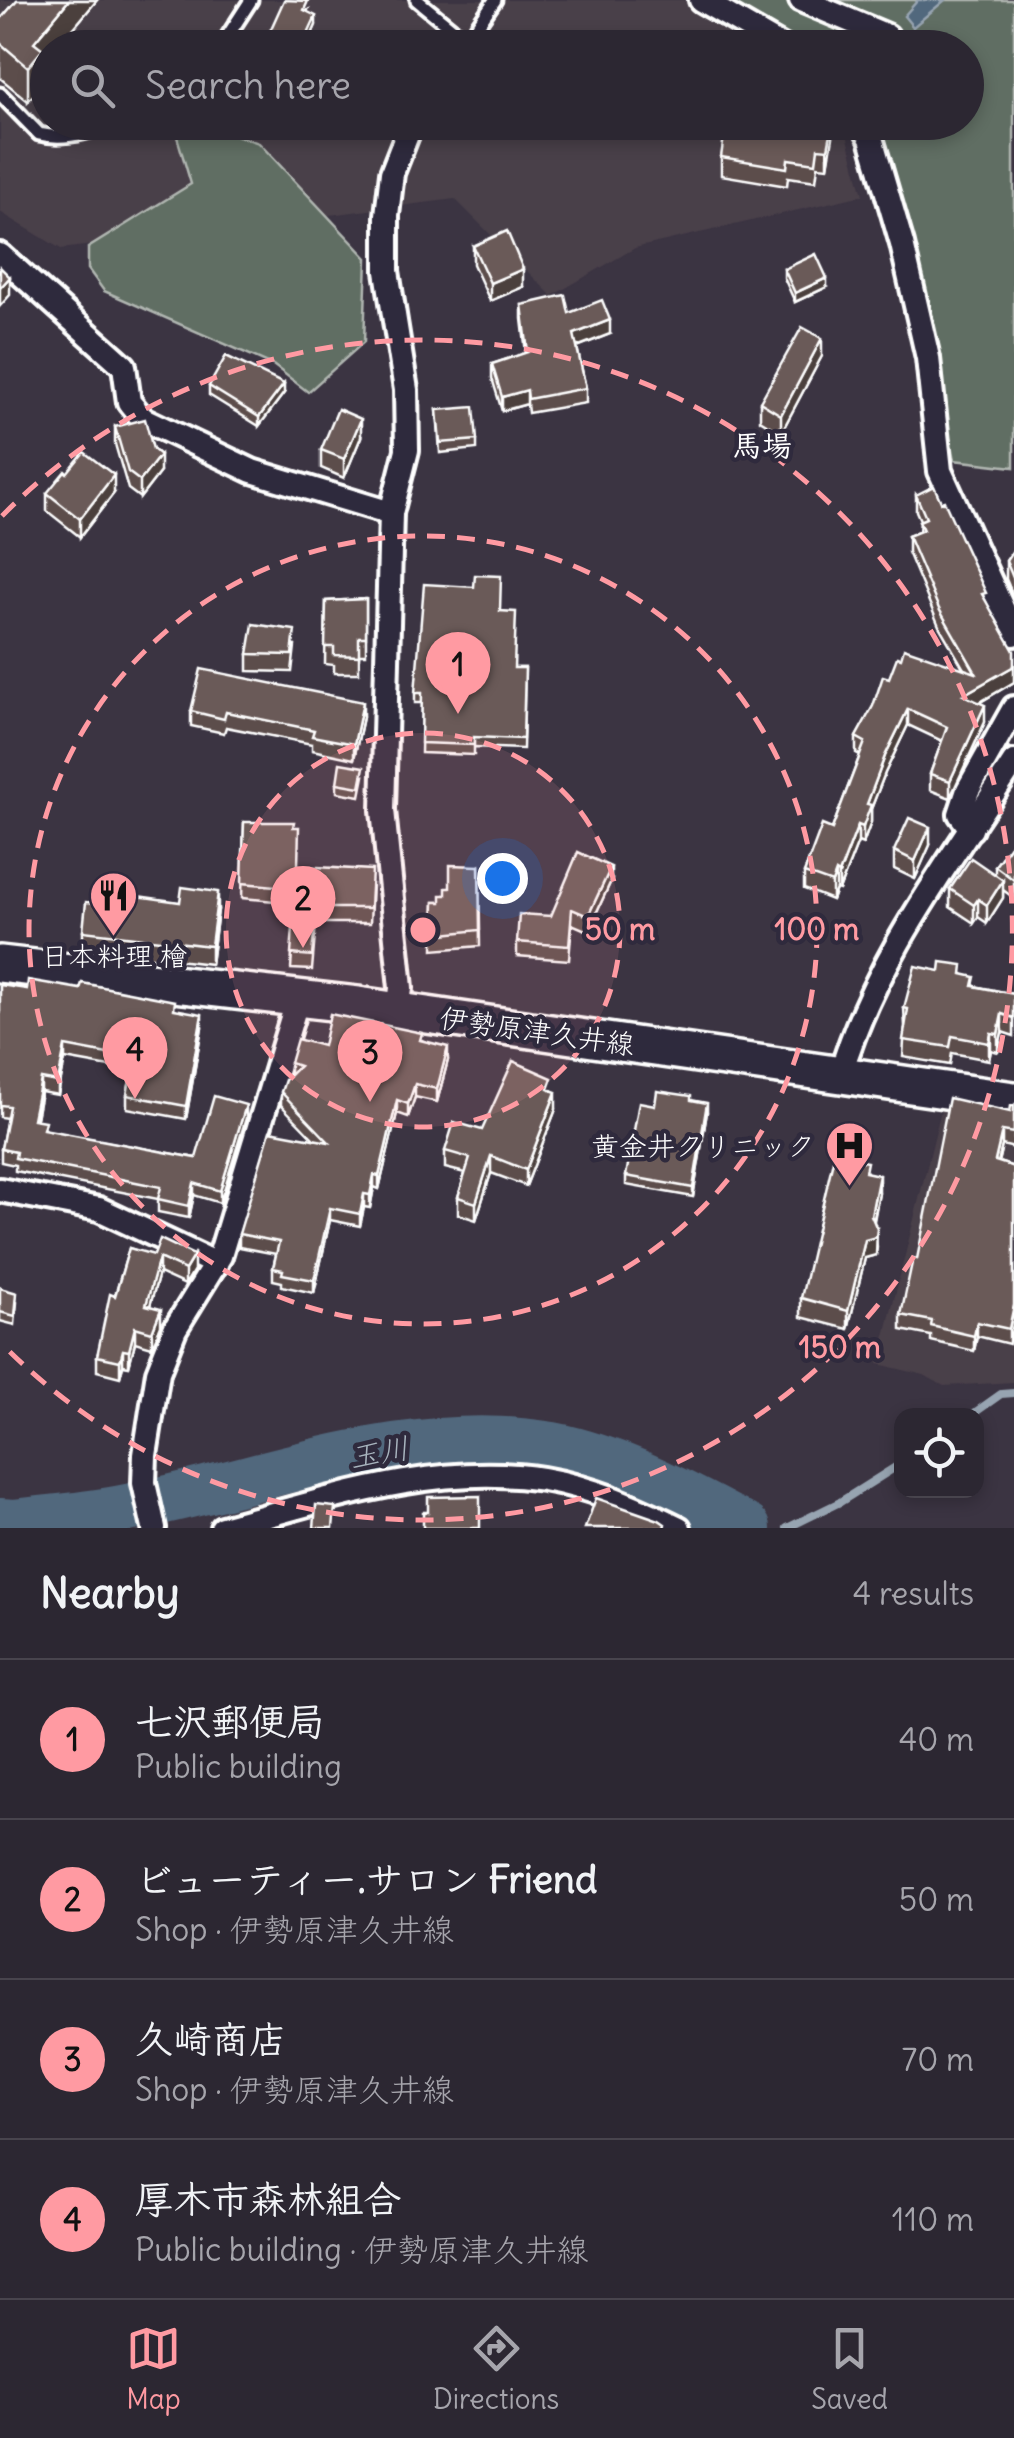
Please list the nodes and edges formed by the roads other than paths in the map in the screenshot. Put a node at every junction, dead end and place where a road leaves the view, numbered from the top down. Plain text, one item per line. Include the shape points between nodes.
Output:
1 (250, 0) edge
2 (417, 0) edge
3 (495, 0) edge
4 (701, 0) edge
5 (801, 0) edge
6 (231, 30) edge
7 (449, 30) edge
8 (474, 30) edge
9 (753, 30) edge
10 (873, 30) edge
11 (0, 94) edge
12 (30, 125) edge
13 (405, 140) edge
14 (872, 140) edge
15 (0, 255) edge
16 (391, 513) junction
17 (1014, 634) edge
18 (1014, 708) edge
19 (1014, 762) edge
20 (971, 829) junction
21 (0, 964) edge
22 (298, 998) junction
23 (398, 1012) junction
24 (841, 1073) junction
25 (1014, 1100) edge
26 (0, 1190) edge
27 (216, 1264) junction
28 (154, 1528) edge
29 (222, 1528) edge
30 (679, 1528) edge

1 - 6 lane
2 - 7 lane
3 - 8 lane
4 - 9 street
5 - 10 street
11 - 12 lane
13 - 16 street via 387,214 407,420 407,450
14 - 17 street via 928,358 940,472
15 - 16 street via 124,366 129,402 143,419 252,471
16 - 23 street via 383,810
18 - 20 street via 968,790 960,814
19 - 20 street
20 - 24 street via 908,927 850,1041
21 - 22 main road, 伊勢原津久井線
22 - 23 main road, 伊勢原津久井線
22 - 27 street
23 - 24 main road, 伊勢原津久井線
24 - 25 main road, 伊勢原津久井線
26 - 27 street via 99,1209
27 - 28 street via 175,1329 158,1372 144,1483
29 - 30 street via 378,1486 473,1474 587,1490

